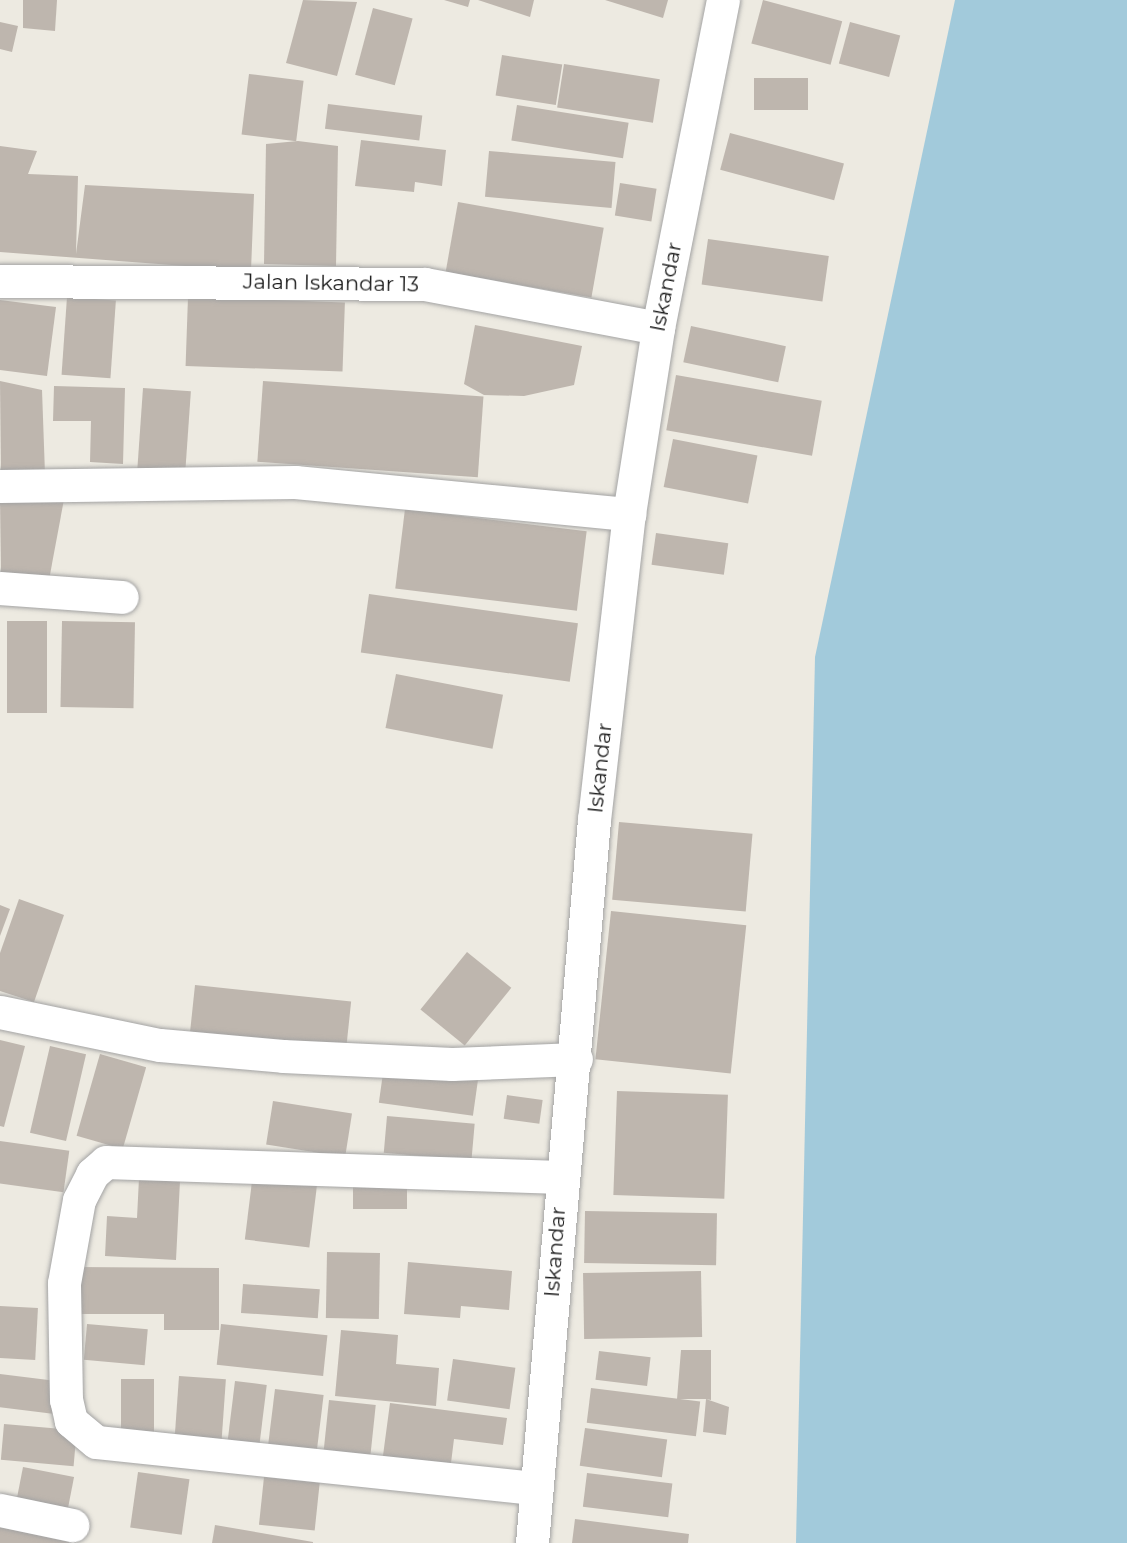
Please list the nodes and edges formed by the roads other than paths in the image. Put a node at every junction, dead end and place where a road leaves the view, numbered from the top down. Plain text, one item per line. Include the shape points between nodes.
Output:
1 (723, 0) edge
2 (0, 281) edge
3 (658, 328) junction
4 (0, 486) edge
5 (629, 514) junction
6 (0, 588) edge
7 (122, 597) dead end
8 (0, 1012) edge
9 (576, 1059) junction
10 (560, 1177) junction
11 (534, 1488) junction
12 (0, 1510) edge
13 (72, 1525) dead end
14 (532, 1543) edge

1 - 3 street, Iskandar
2 - 3 street, Jalan Iskandar 13 via 425,284
3 - 5 street, Iskandar
4 - 5 street via 295,482
5 - 9 street, Iskandar via 594,820
6 - 7 street
8 - 9 street via 150,1043 283,1056 452,1064
9 - 10 street, Iskandar
10 - 11 street, Iskandar
10 - 11 street via 106,1162 92,1174 79,1200 64,1283 66,1400 70,1421 96,1442
11 - 14 street, Iskandar
12 - 13 street

